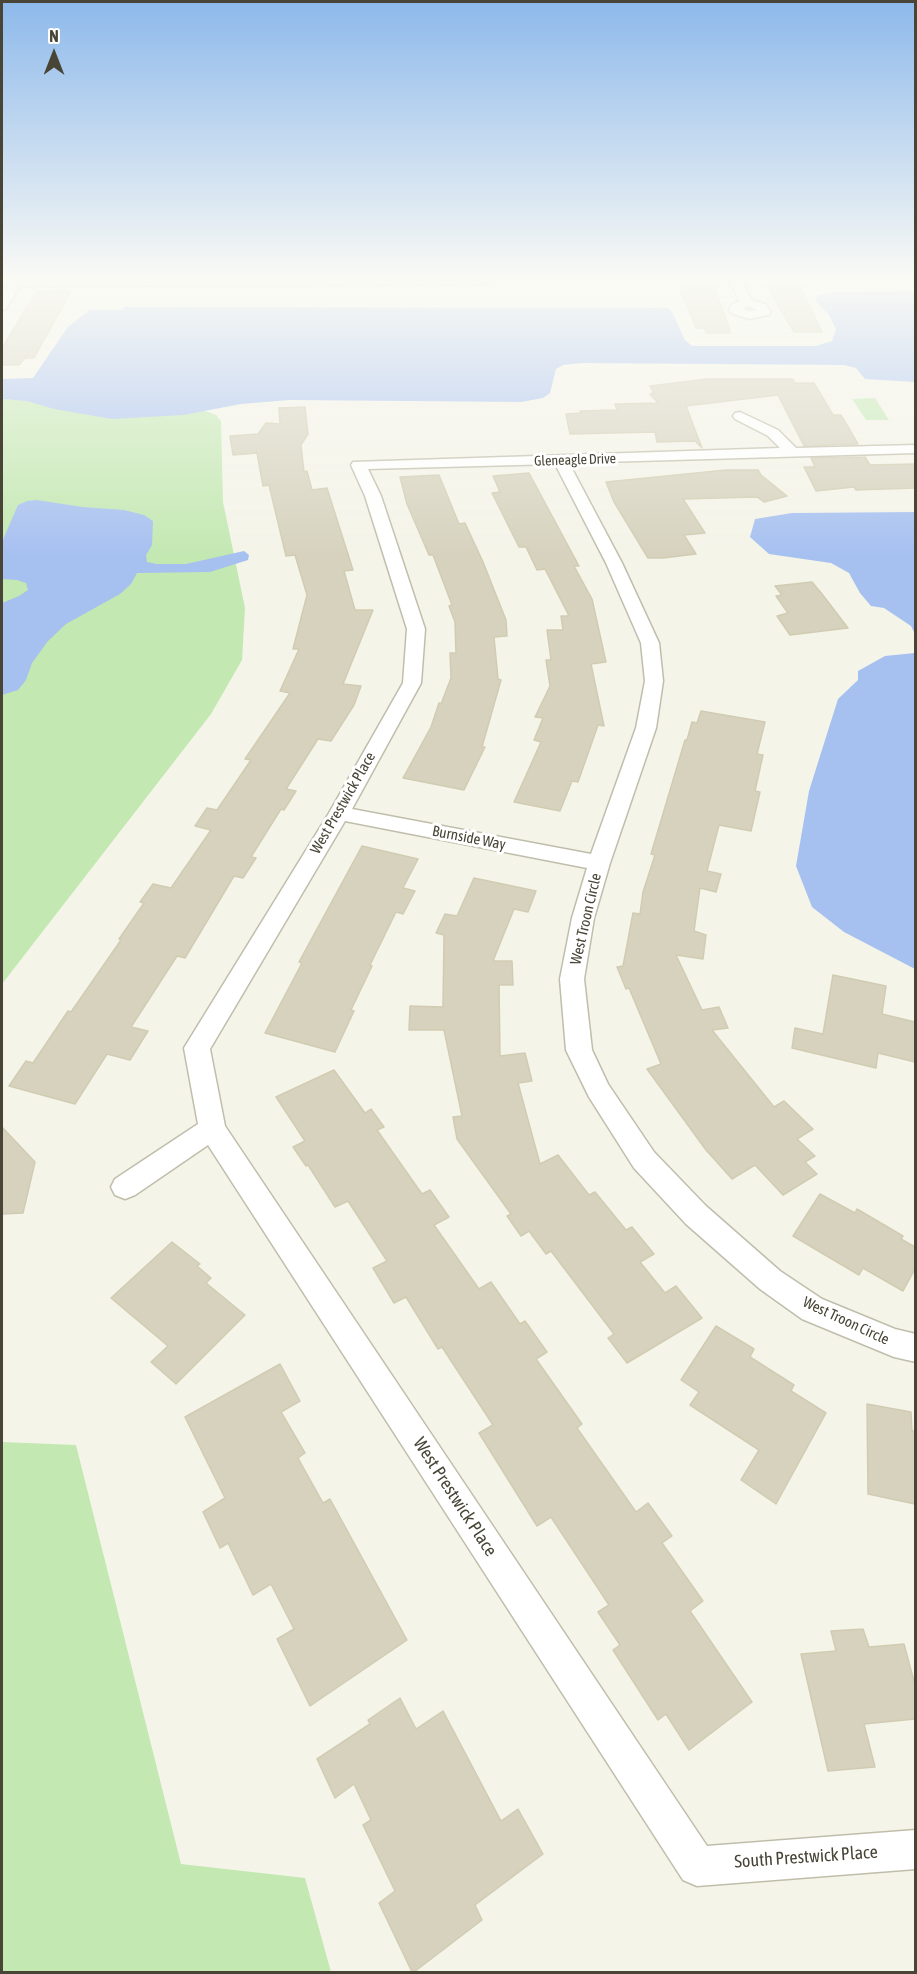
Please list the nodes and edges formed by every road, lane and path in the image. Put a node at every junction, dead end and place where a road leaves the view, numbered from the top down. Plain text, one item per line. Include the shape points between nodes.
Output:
1 (740, 416) dead end
2 (915, 449) edge
3 (792, 452) junction
4 (560, 460) junction
5 (358, 465) joint
6 (339, 813) junction
7 (599, 863) junction
8 (212, 1129) junction
9 (125, 1187) dead end
10 (915, 1348) edge
11 (915, 1849) edge
12 (697, 1866) joint

1 - 3 street via 773,433
2 - 3 street, Gleneagle Drive
3 - 4 street, Gleneagle Drive
4 - 5 street, Gleneagle Drive
4 - 7 street, West Troon Circle via 614,563 650,643 654,681 645,728
5 - 6 street, West Prestwick Place via 373,496 416,629 412,683
6 - 7 street, Burnside Way
6 - 8 street, West Prestwick Place via 197,1048
7 - 10 street, West Troon Circle via 583,918 572,980 579,1050 598,1090 644,1160 696,1215 771,1280 812,1309
8 - 9 street
8 - 12 street, West Prestwick Place
11 - 12 street, South Prestwick Place

